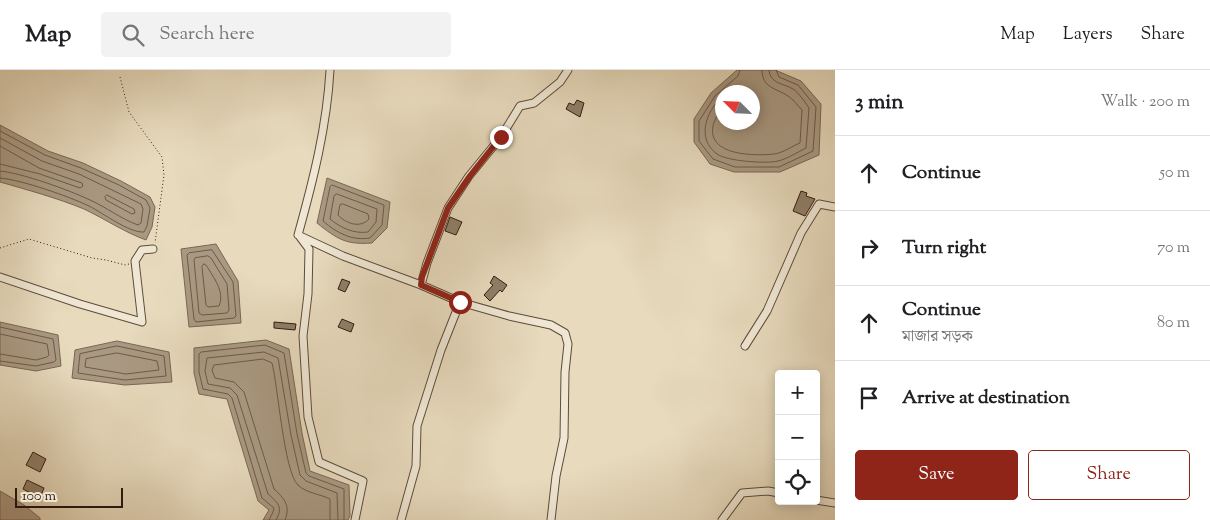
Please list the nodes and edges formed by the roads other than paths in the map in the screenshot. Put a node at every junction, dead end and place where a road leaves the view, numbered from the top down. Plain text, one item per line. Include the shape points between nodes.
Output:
1 (330, 70) edge
2 (568, 70) edge
3 (835, 207) edge
4 (298, 235) junction
5 (154, 249) road end
6 (0, 277) edge
7 (421, 285) junction
8 (460, 302) junction
9 (745, 346) dead end
10 (775, 492) edge
11 (820, 501) edge
12 (835, 504) edge
13 (354, 520) edge
14 (401, 520) edge
15 (551, 520) edge
16 (722, 520) edge

1 - 4 street via 328,103
2 - 7 street via 560,82 534,103 520,106 448,208
3 - 9 street via 819,204 801,233 767,311
4 - 7 street via 343,256
4 - 13 street via 309,249 303,336 308,417 319,462 363,481
5 - 6 street via 142,250 135,261 142,322
7 - 8 street
8 - 14 street via 440,350 418,426 416,466
8 - 15 street via 552,325 565,333 568,344 564,372 564,438
10 - 16 street via 742,493
11 - 12 street

